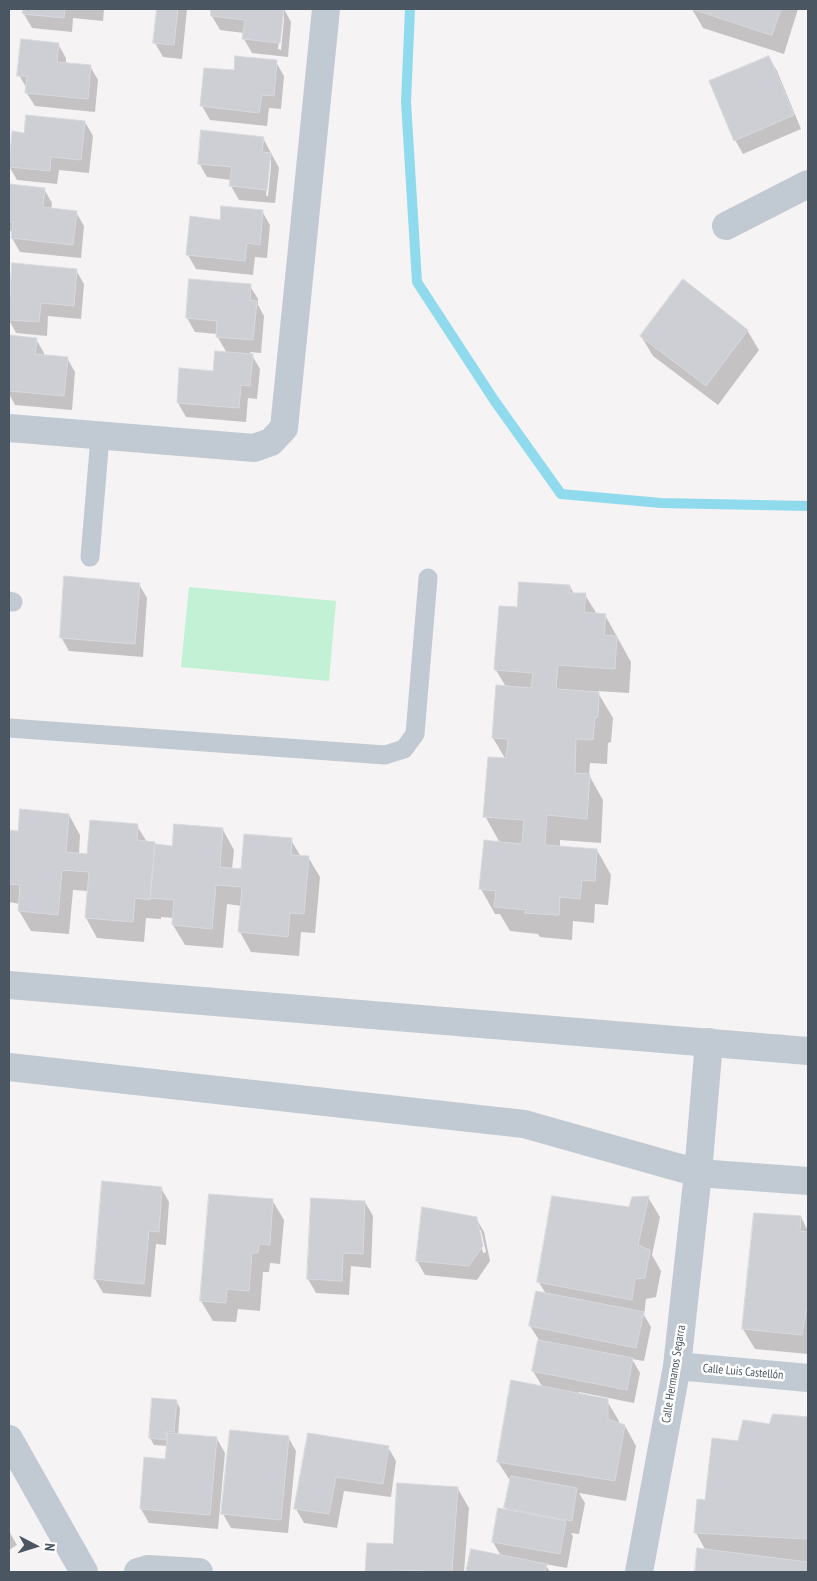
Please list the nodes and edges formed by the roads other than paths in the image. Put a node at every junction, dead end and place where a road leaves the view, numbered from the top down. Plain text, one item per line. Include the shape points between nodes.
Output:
1 (326, 9) edge
2 (808, 184) edge
3 (726, 226) dead end
4 (9, 428) edge
5 (100, 437) junction
6 (90, 557) dead end
7 (428, 578) dead end
8 (9, 728) edge
9 (9, 985) edge
10 (709, 1042) junction
11 (808, 1051) edge
12 (9, 1067) edge
13 (698, 1173) junction
14 (808, 1181) edge
15 (677, 1366) junction
16 (808, 1378) edge
17 (9, 1439) edge
18 (84, 1572) edge
19 (138, 1572) edge
20 (199, 1572) edge
21 (639, 1572) edge

1 - 5 street via 284,428 271,442 254,448
2 - 3 street
4 - 5 street
5 - 6 lane
7 - 8 lane via 414,734 404,749 385,755
9 - 10 street
10 - 11 street
10 - 13 street, Calle Hermanos Segarra
12 - 13 street via 524,1124
13 - 14 street
13 - 15 street, Calle Hermanos Segarra
15 - 16 street, Calle Luis Castellón
15 - 21 street, Calle Hermanos Segarra
17 - 18 street
19 - 20 street via 148,1569

